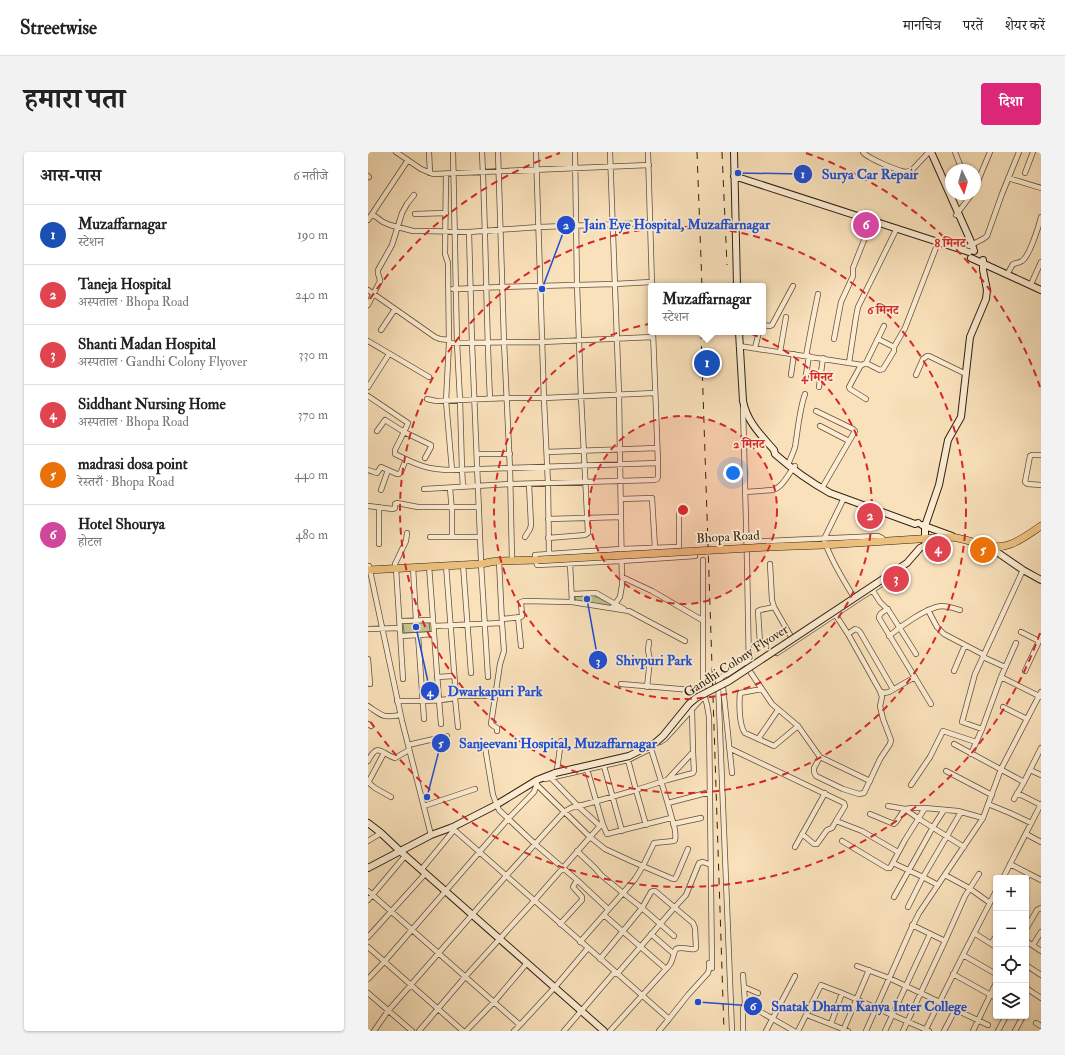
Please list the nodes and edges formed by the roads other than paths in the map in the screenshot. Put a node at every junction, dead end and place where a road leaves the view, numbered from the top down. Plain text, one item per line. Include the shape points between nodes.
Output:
1 (396, 152) edge
2 (429, 152) edge
3 (452, 152) edge
4 (482, 152) edge
5 (498, 152) edge
6 (536, 152) edge
7 (575, 152) edge
8 (610, 152) edge
9 (648, 152) edge
10 (734, 152) edge
11 (863, 152) edge
12 (929, 152) edge
13 (955, 152) edge
14 (990, 152) edge
15 (1019, 152) edge
16 (1033, 152) edge
17 (408, 160) junction
18 (960, 164) edge
19 (649, 165) junction
20 (610, 167) junction
21 (575, 169) junction
22 (499, 170) junction
23 (537, 170) junction
24 (483, 172) junction
25 (430, 173) junction
26 (454, 173) junction
27 (1025, 173) dead end
28 (446, 174) junction
29 (981, 174) edge
30 (734, 178) junction
31 (1008, 178) junction
32 (1041, 188) edge
33 (414, 195) dead end
34 (968, 200) edge
35 (446, 213) junction
36 (372, 214) junction
37 (415, 214) dead end
38 (957, 214) junction
39 (1041, 217) edge
40 (368, 220) edge
41 (871, 221) junction
42 (650, 223) junction
43 (613, 224) junction
44 (576, 225) junction
45 (539, 227) junction
46 (398, 228) junction
47 (896, 229) junction
48 (500, 230) junction
49 (485, 231) junction
50 (446, 232) junction
51 (454, 232) junction
52 (469, 232) junction
53 (937, 245) junction
54 (971, 252) junction
55 (983, 262) junction
56 (1041, 262) edge
57 (1009, 271) junction
58 (1032, 282) junction
59 (652, 283) edge
60 (737, 283) edge
61 (615, 284) junction
62 (648, 284) edge
63 (577, 285) junction
64 (540, 286) junction
65 (793, 286) dead end
66 (1041, 286) edge
67 (502, 287) junction
68 (470, 288) junction
69 (487, 288) junction
70 (449, 289) junction
71 (455, 289) junction
72 (368, 290) edge
73 (1041, 290) edge
74 (374, 294) junction
75 (818, 294) dead end
76 (368, 305) edge
77 (395, 309) junction
78 (786, 317) dead end
79 (766, 325) edge
80 (884, 326) dead end
81 (381, 330) dead end
82 (648, 335) edge
83 (653, 335) edge
84 (739, 335) edge
85 (758, 335) edge
86 (617, 338) junction
87 (834, 339) dead end
88 (878, 339) junction
89 (579, 340) junction
90 (368, 341) edge
91 (449, 342) junction
92 (504, 342) junction
93 (542, 342) junction
94 (457, 343) junction
95 (472, 343) junction
96 (487, 343) junction
97 (739, 346) junction
98 (894, 347) junction
99 (755, 348) junction
100 (780, 352) junction
101 (389, 354) junction
102 (794, 354) junction
103 (808, 356) junction
104 (824, 358) junction
105 (849, 363) junction
106 (863, 364) junction
107 (966, 374) junction
108 (791, 375) dead end
109 (916, 375) dead end
110 (429, 377) dead end
111 (805, 381) dead end
112 (368, 387) edge
113 (819, 387) dead end
114 (654, 394) junction
115 (805, 394) dead end
116 (619, 395) junction
117 (368, 396) edge
118 (581, 396) junction
119 (507, 398) junction
120 (544, 398) junction
121 (427, 399) dead end
122 (474, 399) junction
123 (490, 399) junction
124 (866, 399) dead end
125 (446, 400) junction
126 (460, 400) junction
127 (743, 401) junction
128 (816, 411) dead end
129 (820, 426) dead end
130 (377, 431) dead end
131 (404, 432) junction
132 (849, 441) junction
133 (657, 448) junction
134 (620, 449) junction
135 (584, 451) junction
136 (547, 452) junction
137 (477, 454) junction
138 (510, 454) junction
139 (1041, 455) edge
140 (425, 458) dead end
141 (406, 459) junction
142 (658, 463) junction
143 (621, 465) junction
144 (584, 466) junction
145 (791, 466) junction
146 (547, 467) junction
147 (478, 469) junction
148 (510, 469) junction
149 (368, 470) edge
150 (388, 470) junction
151 (452, 470) junction
152 (462, 470) junction
153 (620, 481) junction
154 (585, 483) junction
155 (511, 484) junction
156 (529, 484) junction
157 (548, 484) junction
158 (1041, 485) edge
159 (478, 486) junction
160 (463, 487) junction
161 (823, 487) junction
162 (450, 488) junction
163 (424, 489) dead end
164 (381, 490) dead end
165 (745, 492) junction
166 (844, 498) junction
167 (621, 499) junction
168 (368, 506) edge
169 (379, 507) junction
170 (451, 507) junction
171 (479, 507) junction
172 (679, 510) dead end
173 (622, 517) junction
174 (548, 519) junction
175 (587, 519) junction
176 (918, 523) junction
177 (925, 526) junction
178 (1041, 526) edge
179 (1041, 529) edge
180 (407, 533) dead end
181 (480, 536) junction
182 (430, 537) dead end
183 (452, 537) junction
184 (525, 537) dead end
185 (548, 538) junction
186 (960, 539) junction
187 (747, 542) junction
188 (825, 542) junction
189 (925, 542) junction
190 (379, 544) dead end
191 (679, 547) junction
192 (1008, 547) junction
193 (655, 548) junction
194 (993, 548) junction
195 (621, 549) junction
196 (549, 554) junction
197 (695, 556) dead end
198 (678, 557) junction
199 (1007, 558) junction
200 (512, 560) junction
201 (537, 560) junction
202 (703, 560) dead end
203 (496, 561) junction
204 (621, 561) junction
205 (481, 562) junction
206 (907, 563) junction
207 (463, 564) junction
208 (570, 564) junction
209 (770, 564) dead end
210 (446, 565) junction
211 (395, 566) junction
212 (429, 566) junction
213 (413, 567) junction
214 (369, 568) edge
215 (1023, 570) junction
216 (622, 577) junction
217 (1041, 580) edge
218 (873, 591) junction
219 (572, 594) junction
220 (856, 601) junction
221 (572, 602) junction
222 (614, 606) junction
223 (774, 607) junction
224 (888, 609) junction
225 (928, 610) junction
226 (960, 610) dead end
227 (836, 614) junction
228 (518, 617) junction
229 (416, 620) junction
230 (433, 620) junction
231 (400, 621) junction
232 (502, 621) junction
233 (703, 621) junction
234 (485, 624) junction
235 (451, 625) junction
236 (468, 625) junction
237 (434, 626) junction
238 (400, 628) junction
239 (899, 628) junction
240 (368, 629) edge
241 (382, 629) junction
242 (1021, 632) dead end
243 (434, 634) junction
244 (848, 634) junction
245 (418, 635) junction
246 (401, 636) junction
247 (889, 636) junction
248 (1040, 639) edge
249 (685, 641) dead end
250 (648, 642) dead end
251 (794, 642) junction
252 (760, 643) dead end
253 (1016, 643) dead end
254 (965, 645) junction
255 (521, 646) dead end
256 (916, 654) dead end
257 (983, 656) junction
258 (368, 659) edge
259 (749, 660) junction
260 (1005, 667) junction
261 (749, 670) junction
262 (954, 671) dead end
263 (1025, 671) dead end
264 (471, 673) dead end
265 (454, 676) junction
266 (723, 676) junction
267 (437, 677) junction
268 (488, 677) dead end
269 (915, 677) junction
270 (1001, 677) junction
271 (403, 679) dead end
272 (370, 684) dead end
273 (622, 684) dead end
274 (647, 687) junction
275 (723, 687) junction
276 (762, 689) junction
277 (893, 689) junction
278 (880, 691) junction
279 (703, 693) junction
280 (1040, 695) edge
281 (485, 696) dead end
282 (455, 697) junction
283 (422, 700) junction
284 (439, 700) junction
285 (397, 701) junction
286 (931, 704) dead end
287 (368, 706) edge
288 (1003, 707) dead end
289 (692, 709) junction
290 (778, 710) junction
291 (400, 715) junction
292 (424, 719) dead end
293 (1027, 719) junction
294 (441, 724) dead end
295 (798, 726) junction
296 (458, 727) dead end
297 (982, 729) junction
298 (497, 731) dead end
299 (447, 736) dead end
300 (758, 739) junction
301 (561, 741) dead end
302 (976, 742) junction
303 (954, 744) dead end
304 (485, 747) dead end
305 (408, 748) junction
306 (729, 748) junction
307 (1041, 748) edge
308 (651, 749) junction
309 (693, 752) junction
310 (384, 753) junction
311 (971, 754) junction
312 (820, 757) junction
313 (617, 758) dead end
314 (368, 760) edge
315 (628, 760) junction
316 (604, 766) junction
317 (587, 769) junction
318 (1001, 769) junction
319 (1030, 770) junction
320 (946, 771) dead end
321 (732, 773) dead end
322 (554, 774) junction
323 (1041, 775) edge
324 (667, 780) junction
325 (870, 781) junction
326 (662, 782) junction
327 (1024, 782) junction
328 (537, 783) junction
329 (911, 785) dead end
330 (475, 790) dead end
331 (636, 790) junction
332 (710, 792) junction
333 (825, 793) junction
334 (1017, 793) junction
335 (992, 795) junction
336 (612, 796) junction
337 (391, 797) dead end
338 (1014, 799) dead end
339 (596, 801) junction
340 (668, 803) junction
341 (988, 804) junction
342 (496, 805) junction
343 (577, 805) junction
344 (1041, 805) edge
345 (424, 806) junction
346 (888, 806) dead end
347 (926, 808) junction
348 (905, 809) junction
349 (944, 810) junction
350 (564, 812) junction
351 (961, 812) junction
352 (870, 814) dead end
353 (671, 818) junction
354 (700, 818) dead end
355 (983, 818) junction
356 (508, 819) junction
357 (919, 819) junction
358 (836, 821) junction
359 (368, 823) edge
360 (1031, 823) junction
361 (673, 824) junction
362 (646, 825) junction
363 (602, 826) junction
364 (933, 827) junction
365 (453, 829) junction
366 (622, 830) junction
367 (381, 833) junction
368 (802, 834) junction
369 (1026, 834) junction
370 (431, 835) junction
371 (590, 837) junction
372 (947, 837) junction
373 (368, 841) edge
374 (842, 841) dead end
375 (1041, 842) edge
376 (535, 844) junction
377 (795, 847) dead end
378 (964, 847) junction
379 (688, 849) dead end
380 (400, 851) junction
381 (577, 851) junction
382 (479, 852) junction
383 (898, 852) junction
384 (405, 856) junction
385 (893, 863) junction
386 (1010, 864) junction
387 (711, 865) junction
388 (643, 866) junction
389 (563, 867) junction
390 (368, 868) edge
391 (909, 870) junction
392 (423, 872) junction
393 (945, 874) junction
394 (978, 874) dead end
395 (1029, 874) joint
396 (1004, 875) edge
397 (506, 876) junction
398 (923, 877) junction
399 (577, 880) junction
400 (1041, 880) edge
401 (938, 885) junction
402 (969, 888) junction
403 (368, 891) edge
404 (446, 892) junction
405 (623, 893) junction
406 (372, 895) junction
407 (894, 897) dead end
408 (993, 898) edge
409 (368, 900) edge
410 (534, 901) junction
411 (990, 903) junction
412 (908, 907) dead end
413 (642, 908) junction
414 (674, 908) junction
415 (1041, 908) edge
416 (608, 909) junction
417 (391, 912) junction
418 (473, 915) junction
419 (604, 915) junction
420 (560, 924) junction
421 (660, 924) junction
422 (1029, 924) edge
423 (912, 925) junction
424 (412, 930) junction
425 (622, 931) junction
426 (1041, 932) edge
427 (974, 933) junction
428 (651, 934) junction
429 (930, 934) junction
430 (674, 936) dead end
431 (368, 937) edge
432 (499, 939) junction
433 (945, 941) junction
434 (580, 942) junction
435 (1029, 943) edge
436 (993, 944) edge
437 (1033, 945) junction
438 (368, 947) edge
439 (640, 947) junction
440 (588, 948) junction
441 (1041, 951) edge
442 (439, 954) junction
443 (674, 954) junction
444 (962, 955) junction
445 (710, 958) dead end
446 (600, 959) junction
447 (384, 962) junction
448 (527, 963) junction
449 (857, 966) dead end
450 (1029, 967) edge
451 (712, 968) dead end
452 (666, 969) junction
453 (869, 970) junction
454 (993, 972) edge
455 (617, 974) junction
456 (953, 974) junction
457 (743, 975) dead end
458 (1041, 975) edge
459 (795, 976) dead end
460 (465, 977) junction
461 (889, 978) junction
462 (368, 979) edge
463 (411, 986) junction
464 (907, 986) junction
465 (555, 987) junction
466 (744, 987) junction
467 (993, 989) edge
468 (1029, 990) edge
469 (368, 993) edge
470 (758, 993) dead end
471 (842, 993) junction
472 (920, 993) junction
473 (990, 995) junction
474 (642, 996) junction
475 (993, 996) edge
476 (1041, 998) edge
477 (856, 999) junction
478 (494, 1002) junction
479 (939, 1002) junction
480 (745, 1003) junction
481 (876, 1008) junction
482 (438, 1009) junction
483 (955, 1010) junction
484 (388, 1011) junction
485 (581, 1011) junction
486 (807, 1015) junction
487 (893, 1015) junction
488 (669, 1019) junction
489 (773, 1019) junction
490 (1004, 1019) edge
491 (1021, 1019) edge
492 (978, 1020) junction
493 (907, 1022) junction
494 (1036, 1023) dead end
495 (831, 1024) junction
496 (520, 1025) junction
497 (988, 1025) dead end
498 (1041, 1026) edge
499 (845, 1030) edge
500 (926, 1030) edge
501 (374, 1031) edge
502 (412, 1031) edge
503 (419, 1031) edge
504 (463, 1031) edge
505 (466, 1031) edge
506 (514, 1031) edge
507 (564, 1031) edge
508 (604, 1031) edge
509 (610, 1031) edge
510 (659, 1031) edge
511 (732, 1031) edge
512 (743, 1031) edge
513 (766, 1031) edge
514 (794, 1031) edge
515 (798, 1031) edge
516 (866, 1031) edge
517 (885, 1031) edge
518 (903, 1031) edge
519 (944, 1031) edge
520 (973, 1031) edge
521 (998, 1031) edge
522 (1015, 1031) edge

1 - 17 street
2 - 25 street
3 - 26 street
4 - 24 street
5 - 22 street
6 - 23 street
7 - 21 street
8 - 20 street
9 - 19 street
10 - 30 street
11 - 12 street via 906,172 912,170
12 - 38 street
13 - 18 street
14 - 29 street
15 - 31 street
16 - 27 street
17 - 25 street
17 - 36 street
19 - 20 street
19 - 42 street
20 - 21 street
20 - 43 street
21 - 23 street
21 - 44 street
22 - 23 street
22 - 24 street
22 - 48 street
23 - 45 street
24 - 26 street
24 - 49 street
25 - 28 street
26 - 28 street
26 - 51 street
28 - 35 street
30 - 41 street
30 - 60 street
31 - 32 street
31 - 54 street via 987,236
33 - 46 street via 402,213
34 - 38 street
35 - 37 street
35 - 50 street
36 - 40 street
36 - 46 street
38 - 54 street
39 - 57 street via 1026,257 1013,264
41 - 47 street
41 - 87 street via 853,268 854,276 841,302
42 - 43 street
42 - 59 street
43 - 44 street
43 - 61 street
44 - 45 street
44 - 63 street
45 - 48 street
45 - 64 street
46 - 50 street
46 - 74 street via 378,270 380,281
47 - 53 street
47 - 54 street
47 - 105 street via 858,307
48 - 49 street
48 - 67 street
49 - 52 street
49 - 69 street
50 - 51 street
50 - 70 street via 445,254
51 - 52 street
51 - 71 street
52 - 68 street
53 - 54 street
53 - 98 street
54 - 55 street
55 - 57 street
55 - 73 street
55 - 107 street via 987,294 970,337
56 - 58 street
57 - 58 street
58 - 66 street
61 - 62 street
61 - 63 street
61 - 86 street
63 - 64 street
63 - 89 street
64 - 67 street
64 - 93 street
65 - 79 street via 772,325
67 - 69 street
67 - 92 street
68 - 69 street
68 - 71 street
68 - 95 street
69 - 96 street
70 - 71 street
70 - 91 street
71 - 94 street
72 - 74 street
74 - 76 street
74 - 77 street
75 - 103 street
77 - 81 street
77 - 91 street via 435,337
78 - 100 street
80 - 88 street
82 - 86 street
83 - 114 street
84 - 97 street
85 - 99 street
86 - 89 street
86 - 116 street
88 - 98 street
88 - 106 street
89 - 93 street
89 - 118 street
90 - 101 street
91 - 94 street
91 - 125 street
92 - 93 street
92 - 96 street
92 - 119 street
93 - 120 street
94 - 95 street
94 - 126 street
95 - 96 street
95 - 122 street
96 - 123 street
97 - 99 street
97 - 127 street
98 - 106 street via 884,369
99 - 100 street
100 - 102 street
101 - 110 street
101 - 112 street
102 - 103 street
102 - 108 street
103 - 104 street
103 - 111 street
104 - 105 street
104 - 113 street
105 - 106 street
106 - 124 street via 849,387
107 - 109 street via 927,356
107 - 177 street via 961,417 948,440 939,486
114 - 116 street
114 - 133 street
115 - 145 street
116 - 118 street
116 - 134 street
117 - 131 street via 408,422
118 - 120 street
118 - 135 street
119 - 120 street
119 - 123 street
119 - 138 street
120 - 136 street
121 - 125 street
122 - 123 street
122 - 126 street
122 - 137 street
125 - 126 street
125 - 151 street
126 - 152 street
127 - 145 street via 749,420
127 - 165 street
128 - 132 street via 854,430
129 - 132 street
130 - 131 street via 385,420
131 - 140 street via 431,445
131 - 141 street via 395,454
132 - 161 street
133 - 134 street
133 - 142 street
134 - 135 street
134 - 143 street
135 - 136 street
135 - 144 street
136 - 146 street
137 - 138 street
137 - 147 street
138 - 148 street
139 - 158 street via 1030,456 1025,482
141 - 150 street via 399,474
141 - 151 street via 426,468
142 - 143 street
142 - 153 street via 656,480
143 - 144 street
143 - 153 street
144 - 146 street
144 - 154 street
145 - 161 street
145 - 165 street via 777,489
146 - 148 street
146 - 157 street
147 - 148 street
147 - 152 street
147 - 159 street
148 - 155 street
149 - 150 street via 377,473 380,467
150 - 164 street
151 - 152 street
152 - 160 street
153 - 154 street
153 - 167 street
154 - 157 street
154 - 175 street
155 - 156 street
155 - 159 street
155 - 200 street
156 - 157 street
156 - 184 street via 531,525
157 - 174 street
159 - 160 street
159 - 171 street
160 - 162 street
161 - 166 street
161 - 176 street
162 - 163 street
162 - 170 street
165 - 187 street
166 - 176 street
166 - 188 street
167 - 173 street
167 - 193 street via 652,498
168 - 169 street
169 - 170 street via 393,509 395,504
169 - 190 street
170 - 171 street
170 - 183 street
171 - 181 street
172 - 191 street
173 - 175 street
173 - 195 street
174 - 175 street
174 - 185 street
175 - 185 street via 586,535
176 - 177 street
177 - 186 street
177 - 189 street
178 - 192 main road
179 - 192 main road via 1020,543
180 - 211 street via 406,542
181 - 183 street
181 - 205 street
182 - 183 street
185 - 196 street
186 - 189 main road, Bhopa Road via 941,538
186 - 194 main road, Bhopa Road
187 - 188 street
187 - 259 street
188 - 189 main road, Bhopa Road
188 - 201 main road, Bhopa Road, bridge
188 - 220 street
189 - 206 street, Gandhi Colony Flyover
191 - 193 street
191 - 198 street
192 - 194 main road
192 - 199 street
193 - 195 street
194 - 199 street
195 - 196 street
195 - 204 street
196 - 201 street via 535,555
197 - 198 street
198 - 204 street
199 - 215 street
200 - 201 main road, Bhopa Road
200 - 203 main road, Bhopa Road
201 - 208 street via 538,565
202 - 233 street
203 - 205 main road, Bhopa Road
203 - 232 street
204 - 208 street
204 - 216 street
205 - 207 main road, Bhopa Road
205 - 211 main road, Bhopa Road
205 - 234 street
206 - 218 street
206 - 322 street, Gandhi Colony Flyover, bridge via 729,681 696,698 667,732 643,750 629,756
207 - 210 main road, Bhopa Road
207 - 236 street
208 - 219 street
209 - 223 street
210 - 212 main road, Bhopa Road
210 - 235 street
211 - 213 main road, Bhopa Road
211 - 214 main road, Bhopa Road
211 - 231 street
212 - 213 main road, Bhopa Road
212 - 230 street
213 - 229 street
214 - 241 street
215 - 217 street
215 - 257 street
216 - 222 street via 621,594
216 - 233 street via 652,591
218 - 220 street
218 - 224 street
219 - 221 street
219 - 222 street via 596,593
220 - 227 street
221 - 222 street
221 - 228 street via 523,601 522,616
222 - 249 street via 630,611
223 - 251 street
223 - 252 street via 758,611
224 - 239 street
224 - 247 street via 879,617
225 - 226 street via 946,606
225 - 239 street
225 - 254 street via 944,634
227 - 244 street
227 - 251 street
228 - 232 street
228 - 255 street
229 - 230 street
229 - 231 street
230 - 237 street
231 - 238 street
232 - 234 street
232 - 298 street via 504,649 492,724
233 - 279 street
234 - 236 street
234 - 268 street
235 - 236 street
235 - 237 street
235 - 265 street
236 - 264 street
237 - 243 street
238 - 241 street
238 - 246 street
239 - 247 street
239 - 256 street
240 - 241 street
241 - 285 street
242 - 248 street
243 - 245 street
243 - 267 street
244 - 277 street via 855,629 860,632
244 - 278 street
245 - 246 street
245 - 283 street
246 - 271 street
247 - 269 street
248 - 263 street
250 - 274 street via 650,660
251 - 261 street
253 - 260 street
254 - 257 street
254 - 262 street
257 - 260 street
257 - 297 street via 975,674 962,721
258 - 272 street
259 - 261 street
259 - 266 street
260 - 270 street
261 - 275 street
261 - 276 street
265 - 267 street
265 - 282 street
266 - 275 street
266 - 511 street via 718,680
267 - 284 street
269 - 277 street
269 - 286 street
270 - 280 street
270 - 297 street
273 - 274 street
274 - 279 street
275 - 306 street
276 - 290 street
276 - 300 street via 740,694 742,729
277 - 278 street via 886,693
278 - 325 street via 880,706 891,740
279 - 289 street
279 - 332 street via 708,717
280 - 293 street
281 - 282 street
282 - 284 street
282 - 296 street
283 - 284 street
283 - 285 street
283 - 292 street
284 - 294 street
285 - 291 street
287 - 291 street via 384,716
288 - 293 street
289 - 308 street via 665,739
289 - 309 street
290 - 295 street
290 - 300 street
291 - 305 street
293 - 318 street
295 - 300 street via 774,746
295 - 312 street
297 - 302 street
299 - 305 street
301 - 322 street
302 - 311 street
302 - 329 street via 943,732
303 - 311 street
304 - 342 street
305 - 310 street via 395,758
305 - 345 street
306 - 321 street
306 - 333 street
307 - 319 street
308 - 315 street
308 - 326 street
309 - 324 street
309 - 324 street via 693,773
310 - 314 street via 374,751
310 - 337 street via 369,783
311 - 318 street
312 - 325 street
312 - 325 street via 814,768 816,776 861,794
313 - 322 street
315 - 316 street
315 - 331 street
316 - 317 street
316 - 336 street
317 - 322 street
317 - 339 street
318 - 327 street
318 - 335 street
319 - 323 street
319 - 327 street
320 - 335 street
322 - 328 street
322 - 343 street
324 - 326 street
326 - 331 street
326 - 340 street
327 - 334 street
328 - 342 street
328 - 350 street
328 - 356 street via 534,792
330 - 345 street
331 - 336 street
331 - 362 street
332 - 340 street
332 - 387 street
333 - 358 street via 845,805
333 - 368 street
334 - 338 street
334 - 344 street
335 - 341 street
336 - 339 street
336 - 366 street
339 - 343 street
339 - 363 street
340 - 353 street
341 - 355 street
341 - 360 street
342 - 356 street
342 - 365 street
343 - 350 street
343 - 363 street
344 - 360 street
345 - 370 street
346 - 348 street
347 - 348 street
347 - 349 street
347 - 357 street
348 - 352 street via 894,824
348 - 357 street
349 - 351 street
349 - 364 street
350 - 371 street
350 - 376 street
351 - 355 street
351 - 372 street
353 - 361 street
353 - 362 street
354 - 361 street
355 - 378 street
356 - 376 street
356 - 382 street
357 - 364 street
357 - 383 street
358 - 368 street via 816,844
358 - 383 street via 862,831
359 - 367 street
360 - 369 street
361 - 388 street via 676,840 654,843
362 - 366 street
363 - 366 street via 607,834
363 - 371 street
364 - 372 street
364 - 391 street
365 - 370 street
365 - 382 street
365 - 392 street
367 - 373 street
367 - 380 street
368 - 377 street
369 - 375 street
369 - 386 street
370 - 380 street
371 - 381 street
371 - 388 street via 605,849
372 - 378 street
372 - 398 street
374 - 385 street via 887,868
376 - 389 street
376 - 397 street
378 - 393 street
379 - 388 street via 674,879
380 - 384 street
380 - 390 street
381 - 389 street
381 - 405 street
382 - 397 street
382 - 404 street
383 - 385 street
384 - 392 street
384 - 406 street
385 - 391 street
386 - 395 street
386 - 396 street
387 - 414 street via 700,863 687,893
387 - 451 street
388 - 405 street
389 - 399 street
389 - 410 street
391 - 398 street
391 - 407 street
392 - 404 street
392 - 417 street
393 - 401 street
393 - 402 street
394 - 402 street
395 - 400 street
397 - 410 street
397 - 418 street
398 - 401 street
398 - 412 street
399 - 416 street
399 - 420 street via 573,887 582,900
401 - 423 street
402 - 411 street
402 - 433 street
403 - 406 street
404 - 418 street
404 - 424 street
405 - 413 street
405 - 416 street
406 - 409 street
406 - 417 street
408 - 411 street
410 - 420 street
410 - 432 street
411 - 427 street
413 - 414 street via 651,892 655,891
413 - 421 street
413 - 425 street
414 - 421 street
414 - 443 street via 694,925 696,948 678,948
415 - 422 street
416 - 419 street
417 - 424 street
417 - 431 street
418 - 432 street
418 - 442 street
419 - 425 street
419 - 434 street
420 - 434 street
421 - 428 street
421 - 430 street
423 - 429 street
423 - 461 street
424 - 442 street
424 - 447 street
425 - 439 street
425 - 446 street
426 - 437 street
427 - 436 street
427 - 444 street
428 - 439 street
428 - 443 street
429 - 433 street
429 - 464 street
432 - 448 street
432 - 460 street
433 - 472 street
434 - 440 street
435 - 437 street
437 - 441 street
438 - 447 street
439 - 452 street
439 - 455 street
440 - 446 street
440 - 465 street
442 - 460 street
442 - 463 street
443 - 452 street via 672,963
444 - 454 street
444 - 456 street
445 - 488 street via 708,973
446 - 455 street
447 - 462 street
447 - 463 street
448 - 465 street
448 - 478 street
449 - 453 street
450 - 458 street
452 - 474 street
453 - 461 street
453 - 477 street
455 - 474 street
455 - 485 street via 613,974
456 - 473 street
456 - 479 street
457 - 466 street
459 - 489 street
460 - 478 street
460 - 482 street
461 - 464 street
461 - 481 street
463 - 482 street
463 - 484 street
464 - 472 street
464 - 487 street
465 - 485 street
465 - 496 street
466 - 470 street
466 - 480 street
467 - 473 street
468 - 476 street
469 - 484 street
471 - 477 street
471 - 486 street via 821,985
471 - 495 street
472 - 479 street
472 - 493 street
473 - 475 street
473 - 492 street
474 - 488 street
474 - 509 street
477 - 481 street
477 - 499 street
478 - 496 street
478 - 505 street
479 - 483 street
479 - 500 street
480 - 489 street
480 - 512 street
481 - 487 street
481 - 516 street
482 - 503 street
482 - 504 street
483 - 492 street
483 - 519 street
484 - 501 street
484 - 502 street
485 - 507 street
485 - 508 street
486 - 495 street
486 - 515 street
487 - 493 street
487 - 517 street
488 - 510 street
489 - 513 street
489 - 514 street
490 - 521 street
491 - 522 street
492 - 497 street
492 - 520 street
493 - 500 street
493 - 518 street
494 - 498 street
495 - 499 street
496 - 506 street

